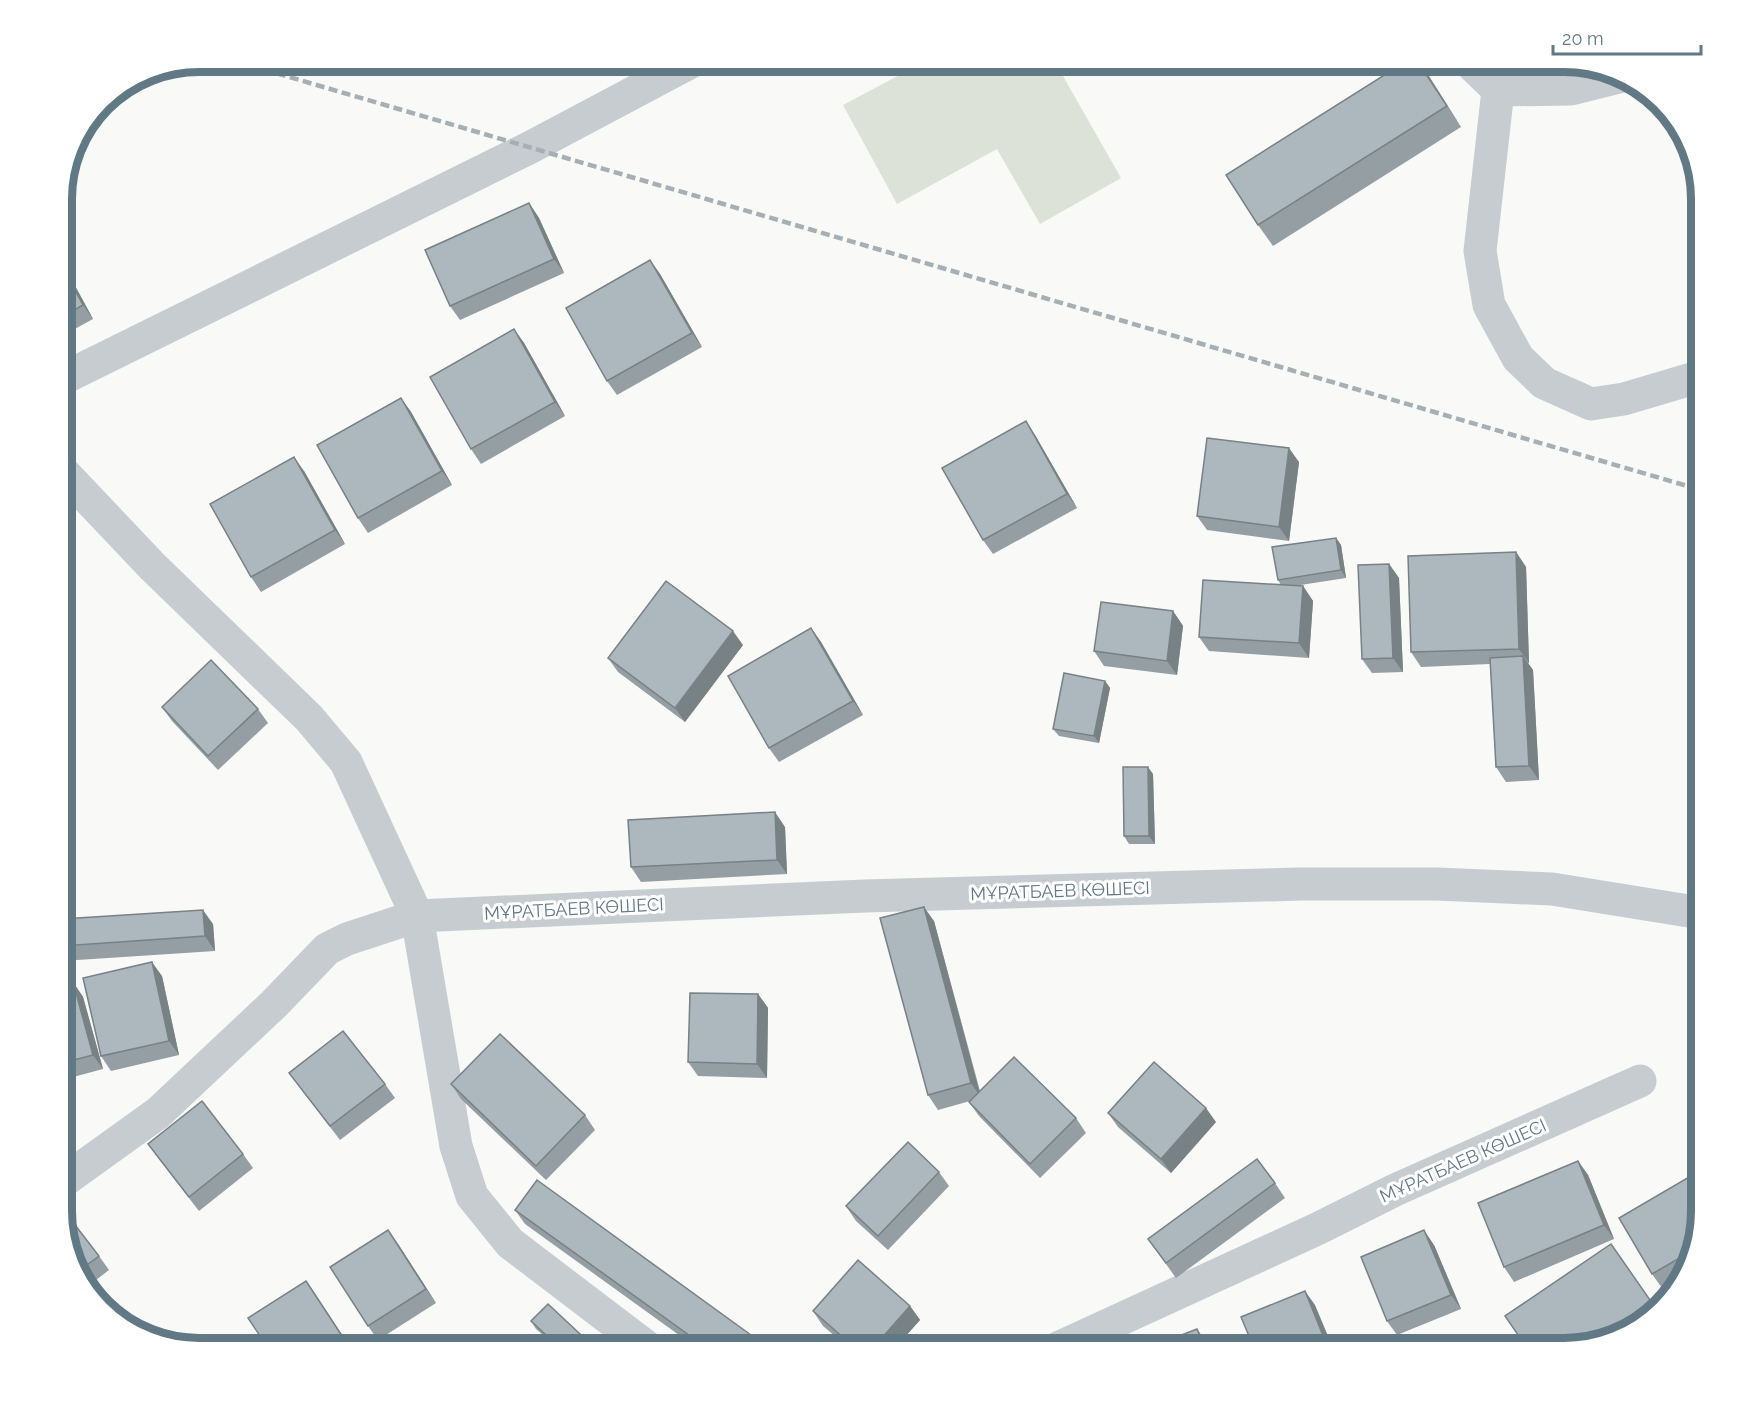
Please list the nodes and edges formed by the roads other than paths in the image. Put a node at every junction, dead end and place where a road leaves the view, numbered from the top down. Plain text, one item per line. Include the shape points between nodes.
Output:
1 (672, 72) edge
2 (1479, 72) edge
3 (1607, 80) edge
4 (1498, 90) junction
5 (72, 374) edge
6 (1691, 379) edge
7 (72, 482) edge
8 (1691, 911) edge
9 (417, 916) junction
10 (1640, 1080) dead end
11 (72, 1175) edge
12 (635, 1338) edge
13 (1080, 1338) edge

1 - 5 street via 531,147
2 - 4 street
3 - 4 street via 1570,89
4 - 6 street via 1480,251 1489,305 1518,358 1544,383 1591,404 1624,399
7 - 9 street via 152,566 309,718 346,762
8 - 9 street, МҰРАТБАЕВ КӨШЕСІ via 1552,889 1302,884 865,896
9 - 11 street, МҰРАТБАЕВ КӨШЕСІ via 327,949 159,1113
9 - 12 street via 456,1146 472,1196 510,1243
10 - 13 street, МҰРАТБАЕВ КӨШЕСІ

